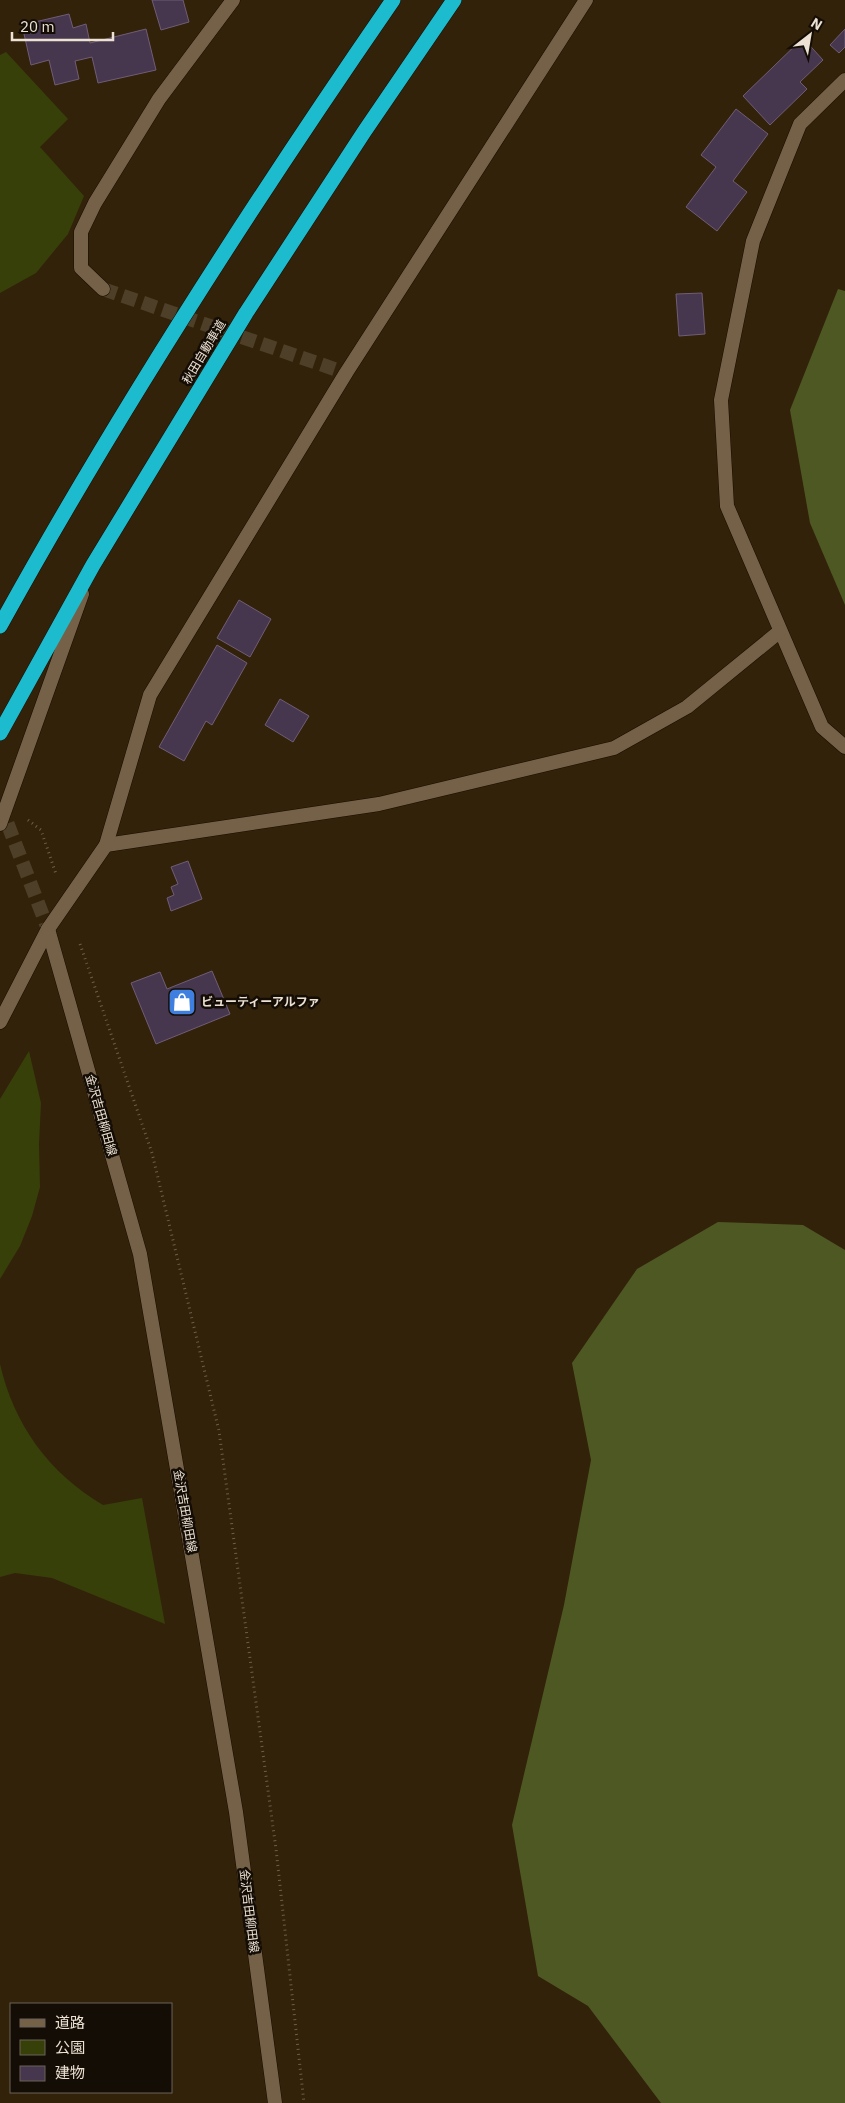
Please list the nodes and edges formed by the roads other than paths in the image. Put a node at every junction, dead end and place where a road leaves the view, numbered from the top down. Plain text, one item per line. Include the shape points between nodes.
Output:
1 (233, 0) edge
2 (393, 0) edge
3 (454, 0) edge
4 (586, 0) edge
5 (845, 80) edge
6 (103, 289) tunnel mouth
7 (49, 538) junction
8 (92, 565) junction
9 (0, 613) edge
10 (0, 626) edge
11 (779, 632) junction
12 (0, 733) edge
13 (845, 747) edge
14 (0, 824) edge
15 (106, 845) junction
16 (48, 929) junction
17 (0, 1022) edge
18 (275, 2103) edge

1 - 6 street via 159,99 95,203 81,232 81,268
2 - 7 highway via 202,286
3 - 8 highway, 秋田自動車道 via 246,313
4 - 15 street via 352,364 150,695
5 - 11 street via 800,124 753,241 721,400 727,506
7 - 9 street
7 - 10 highway
8 - 12 highway, 秋田自動車道
8 - 14 street
11 - 13 street via 822,727
11 - 15 street via 687,707 614,748 379,804
15 - 16 street
16 - 17 street
16 - 18 street, 金沢吉田柳田線 via 140,1254 236,1812

